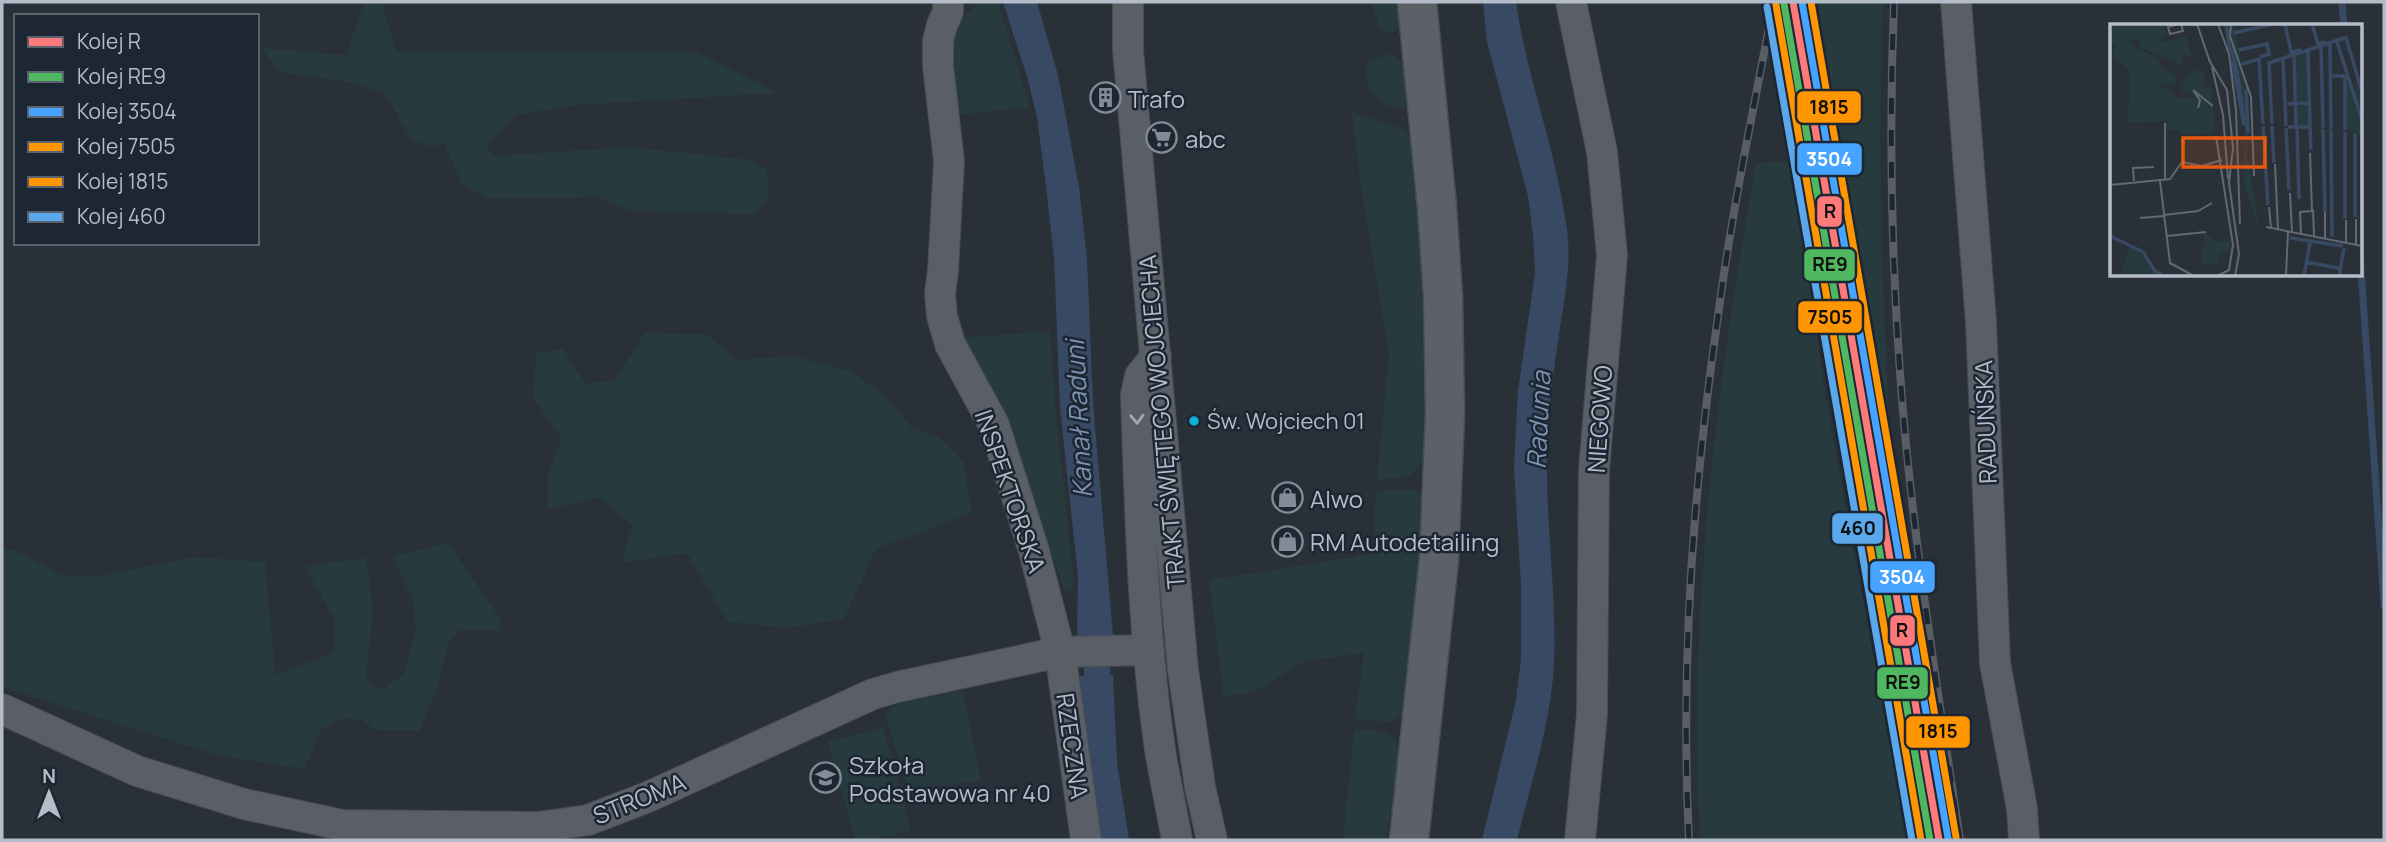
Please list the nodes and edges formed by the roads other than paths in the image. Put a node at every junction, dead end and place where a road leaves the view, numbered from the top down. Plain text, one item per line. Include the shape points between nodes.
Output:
1 (948, 2) edge
2 (1128, 2) edge
3 (1417, 2) edge
4 (1571, 2) edge
5 (1956, 2) edge
6 (1156, 356) junction
7 (1149, 650) junction
8 (1066, 652) junction
9 (2, 709) edge
10 (1086, 840) edge
11 (1178, 840) edge
12 (1212, 840) edge
13 (1409, 840) edge
14 (1580, 840) edge
15 (2024, 840) edge

1 - 8 street, INSPEKTORSKA via 938,53 948,161 942,316 950,344 994,425
2 - 6 street, TRAKT ŚWIĘTEGO WOJCIECHA via 1128,50
3 - 13 main road via 1437,207 1445,414 1439,559
4 - 14 street, NIEGOWO via 1602,152 1612,255 1594,470 1592,714
5 - 15 street, RADUŃSKA via 1982,322 1995,663
6 -> 7 street via 1140,376 1136,395
6 - 12 street, TRAKT ŚWIĘTEGO WOJCIECHA via 1183,670
7 - 8 street, STROMA
7 - 11 street via 1161,757
8 - 9 street, STROMA via 873,694 648,797 589,820 539,827 342,825 244,804 136,771
8 - 10 street, RZECZNA

